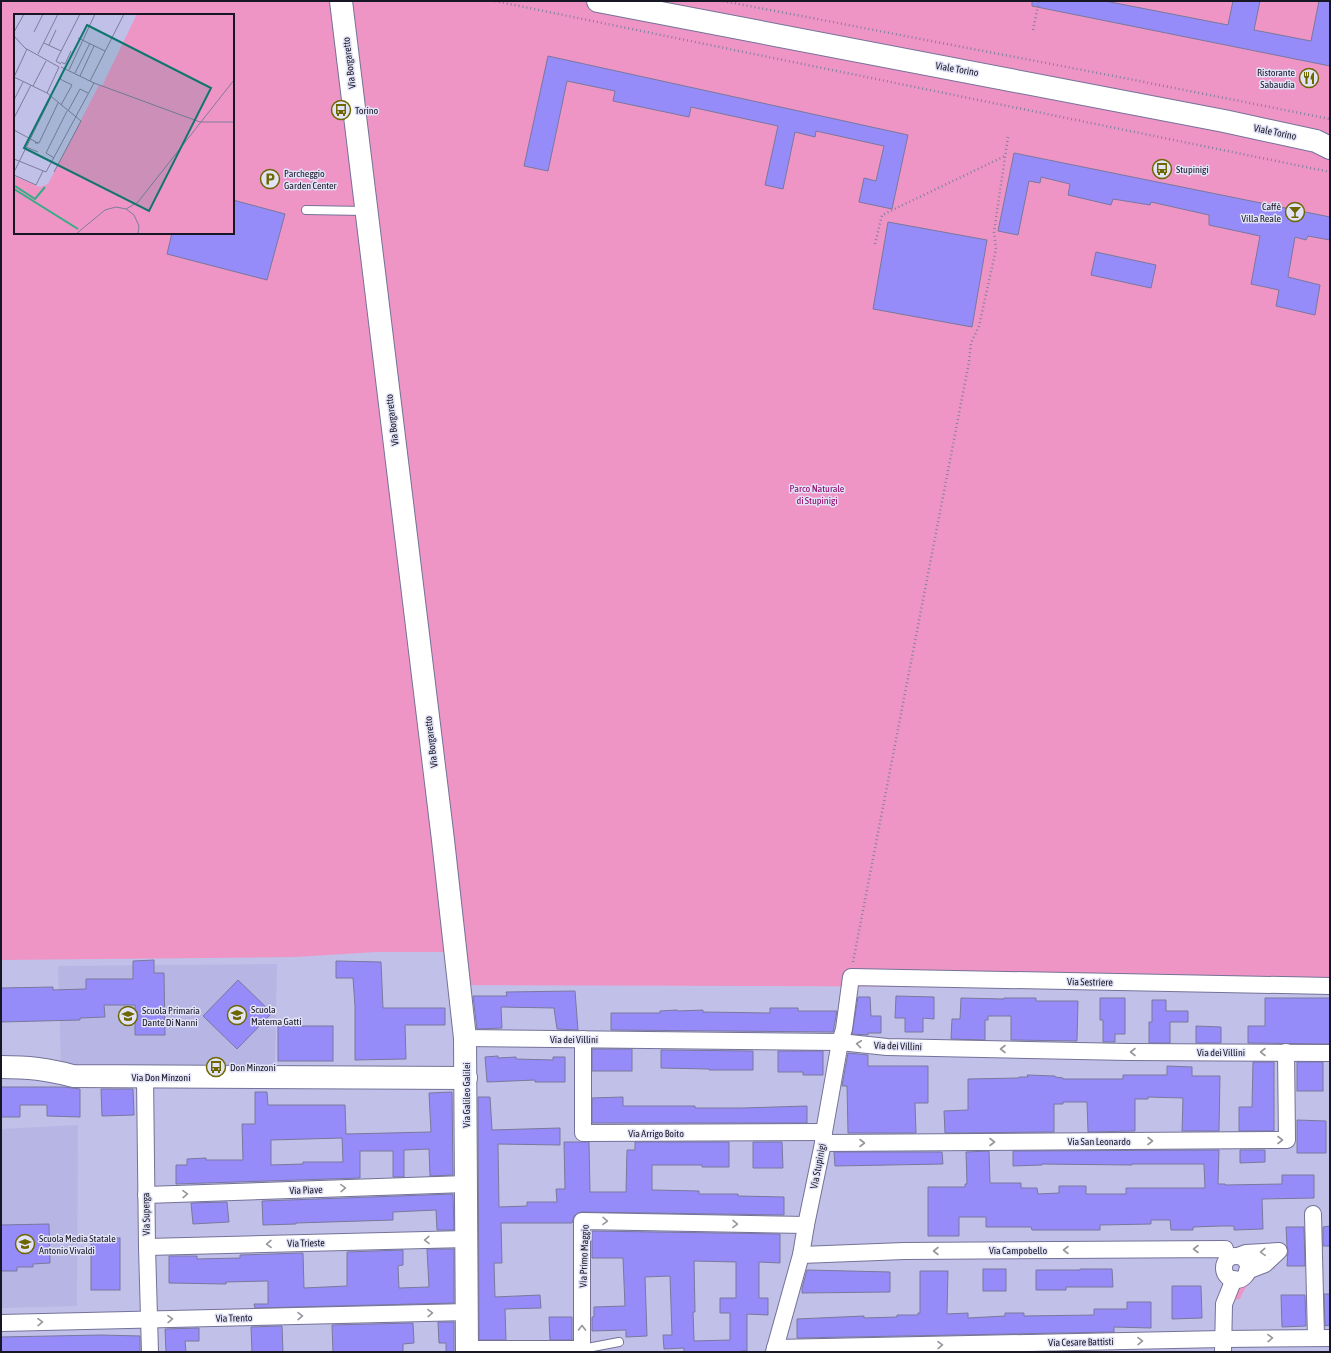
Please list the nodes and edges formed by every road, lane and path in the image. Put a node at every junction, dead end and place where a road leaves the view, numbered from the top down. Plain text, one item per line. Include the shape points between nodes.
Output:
1 (341, 1) edge
2 (495, 1) edge
3 (598, 1) edge
4 (723, 1) edge
5 (1039, 1) edge
6 (1033, 30) dead end
7 (1330, 119) edge
8 (1008, 137) dead end
9 (1325, 143) edge
10 (1006, 156) junction
11 (1330, 172) edge
12 (306, 210) dead end
13 (367, 211) junction
14 (875, 244) dead end
15 (443, 840) joint
16 (851, 978) junction
17 (1330, 986) edge
18 (465, 1038) junction
19 (583, 1038) junction
20 (840, 1042) junction
21 (1286, 1052) junction
22 (1330, 1053) edge
23 (1, 1068) edge
24 (145, 1076) junction
25 (466, 1078) junction
26 (823, 1138) junction
27 (466, 1184) junction
28 (146, 1195) junction
29 (1313, 1214) dead end
30 (806, 1225) junction
31 (466, 1239) junction
32 (147, 1247) junction
33 (801, 1255) junction
34 (1231, 1266) junction
35 (468, 1312) junction
36 (149, 1320) junction
37 (1, 1323) edge
38 (1323, 1338) edge
39 (618, 1342) dead end
40 (1223, 1345) edge
41 (582, 1349) junction
42 (775, 1350) edge
43 (467, 1351) edge
44 (150, 1352) edge

1 - 13 street, Via Borgaretto
2 - 11 path
3 - 9 street, Viale Torino via 1224,121
4 - 7 path
5 - 6 path
8 - 10 path
10 - 14 path via 882,215
10 - 16 path via 994,232 996,249 979,326 970,343 969,362
12 - 13 lane
13 - 15 street, Via Borgaretto
15 - 18 street, Via Galileo Galilei
16 - 17 street, Via Sestriere
16 - 20 street, Via Stupinigi
18 - 19 street, Via dei Villini
18 - 25 street, Via Galileo Galilei
19 - 20 street, Via dei Villini
19 - 26 street, Via Arrigo Boito via 583,1133
21 -> 20 street, Via dei Villini via 887,1047
20 - 26 street, Via Stupinigi
21 - 22 street, Via dei Villini
26 -> 21 street, Via San Leonardo via 1288,1140
23 - 24 street, Via Don Minzoni via 24,1067 73,1076
24 - 25 street, Via Don Minzoni
24 - 28 street, Via Superga
25 - 27 street, Via Galileo Galilei
26 - 30 street, Via Stupinigi
28 -> 27 street, Via Piave
27 - 31 street, Via Galileo Galilei
28 - 32 street, Via Superga
29 - 38 street, Via Cesare Battisti
30 - 33 street, Via Stupinigi
41 -> 30 street, Via Primo Maggio via 582,1221
31 -> 32 street, Via Trieste
31 - 35 street, Via Galileo Galilei
32 - 36 street, Via Superga
34 -> 33 street, Via Campobello via 1225,1249 904,1251
33 - 42 street, Via Stupinigi
34 -> 34 street via 1240,1279 1247,1271 1265,1264 1278,1251 1246,1253
34 - 40 street via 1224,1304
36 -> 35 street, Via Trento
35 - 43 street, Via Galileo Galilei
37 -> 36 street, Via Trento
36 - 44 street, Via Superga
40 -> 38 street, Via Cesare Battisti
39 - 41 lane
42 -> 40 street, Via Cesare Battisti
41 - 43 street

